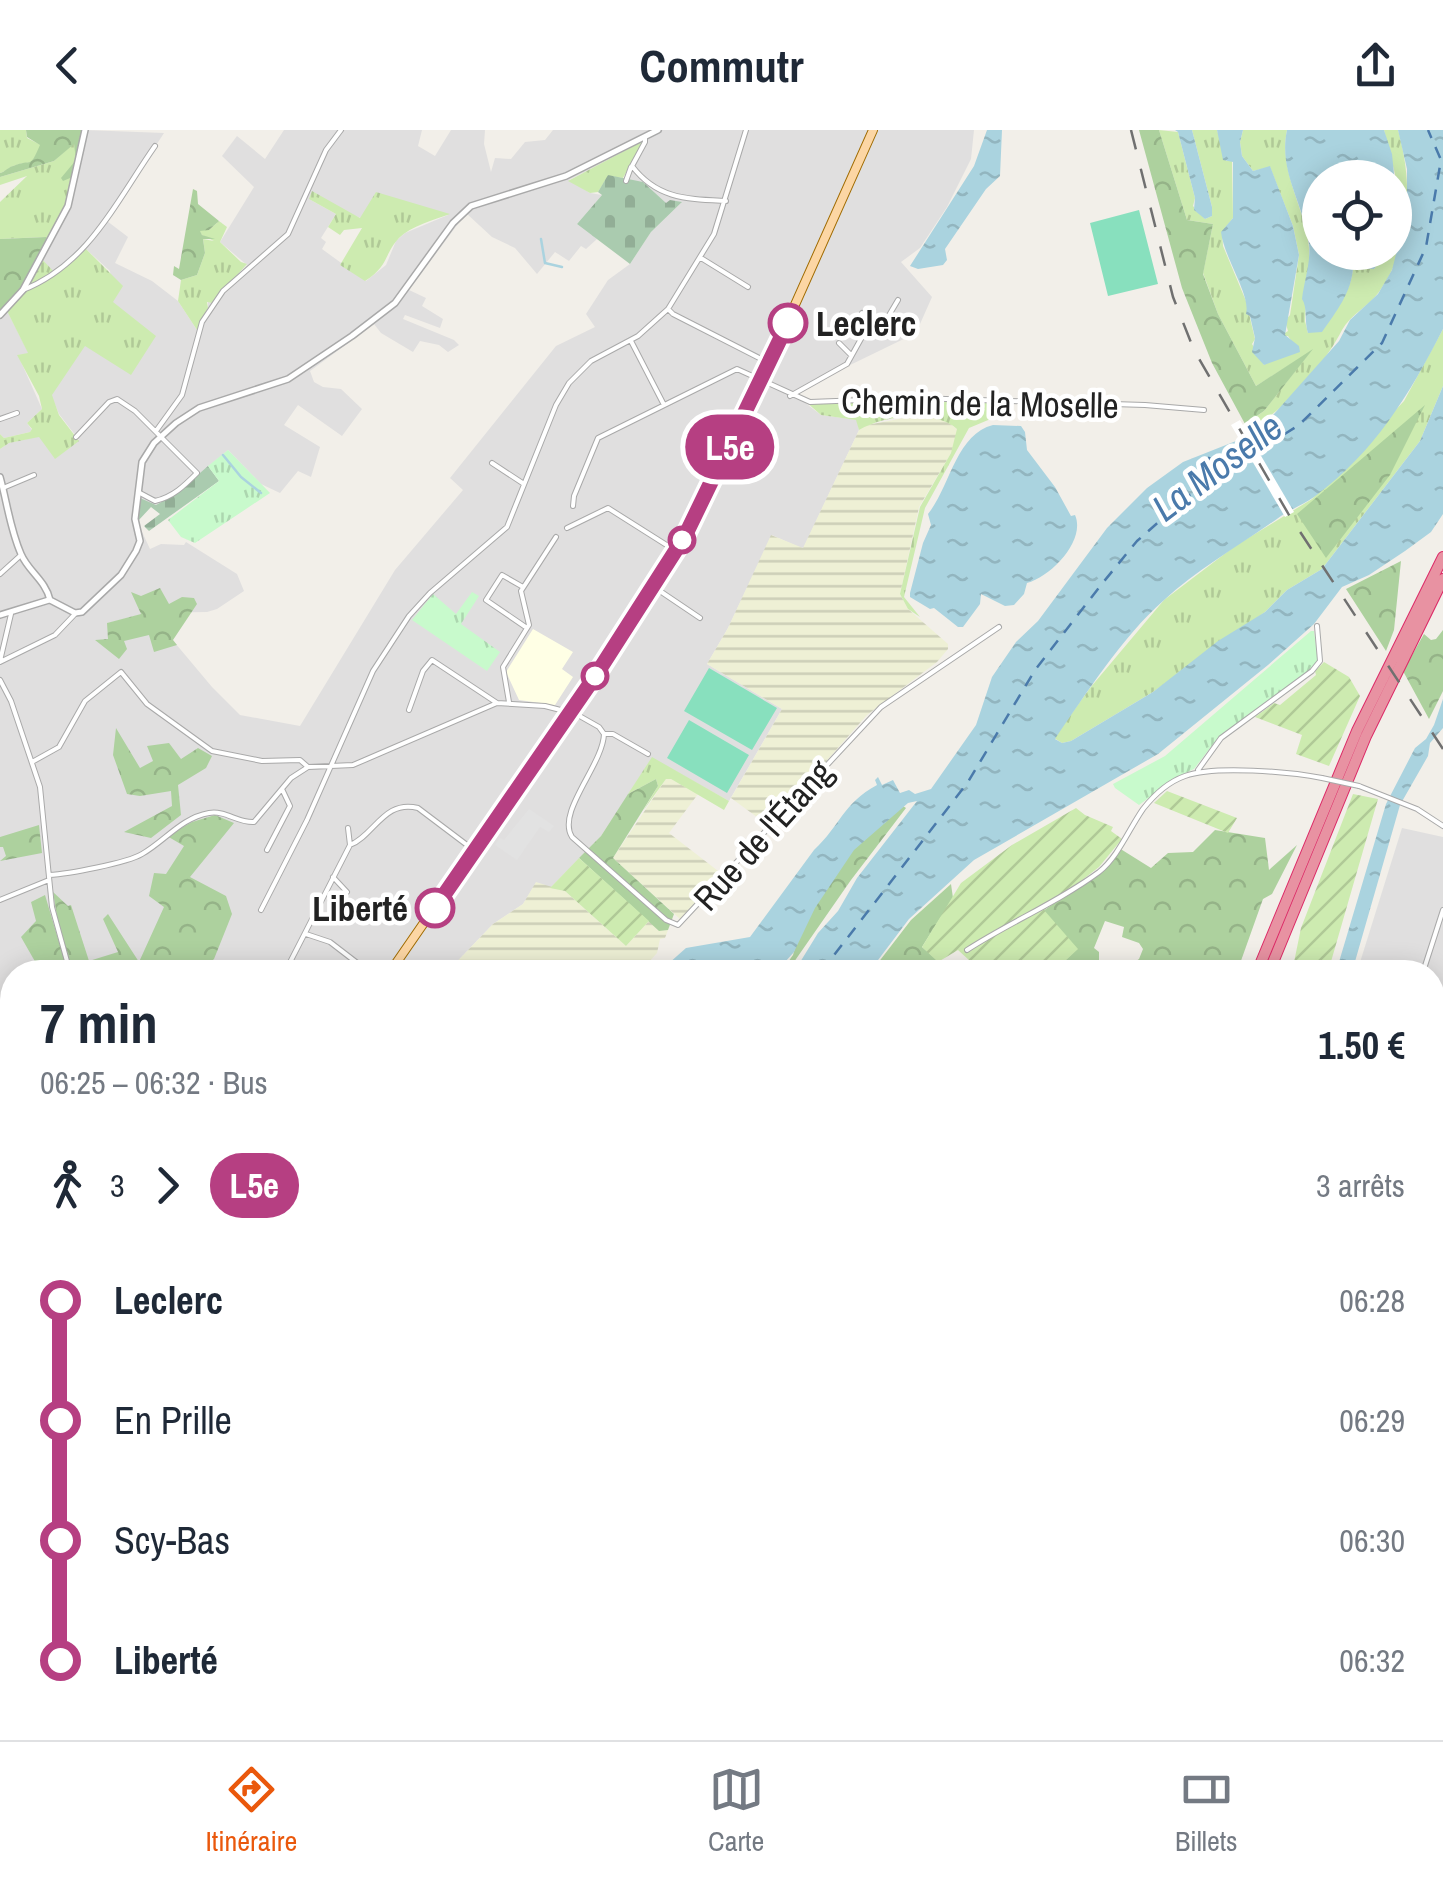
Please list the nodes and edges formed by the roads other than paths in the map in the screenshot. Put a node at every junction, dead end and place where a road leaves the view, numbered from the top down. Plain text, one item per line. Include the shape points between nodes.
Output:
1 (85, 130) edge
2 (340, 130) edge
3 (658, 130) edge
4 (746, 130) edge
5 (873, 130) edge
6 (645, 136) junction
7 (156, 146) dead end
8 (632, 166) junction
9 (626, 181) dead end
10 (726, 201) junction
11 (701, 258) junction
12 (748, 287) dead end
13 (23, 290) junction
14 (898, 300) dead end
15 (668, 308) junction
16 (862, 313) dead end
17 (0, 315) edge
18 (876, 327) junction
19 (631, 340) junction
20 (839, 344) dead end
21 (851, 355) junction
22 (770, 363) junction
23 (761, 381) junction
24 (790, 396) junction
25 (664, 404) junction
26 (1204, 410) dead end
27 (17, 414) dead end
28 (0, 419) edge
29 (158, 434) junction
30 (76, 437) dead end
31 (492, 463) dead end
32 (34, 474) dead end
33 (0, 476) edge
34 (524, 484) junction
35 (3, 488) junction
36 (138, 492) junction
37 (573, 506) dead end
38 (567, 528) dead end
39 (556, 537) dead end
40 (676, 551) junction
41 (21, 555) junction
42 (1443, 557) edge
43 (0, 574) edge
44 (1443, 579) edge
45 (653, 586) junction
46 (524, 587) junction
47 (50, 600) junction
48 (0, 607) edge
49 (78, 613) junction
50 (5, 615) edge
51 (700, 618) dead end
52 (1316, 626) dead end
53 (999, 627) dead end
54 (527, 628) junction
55 (0, 661) edge
56 (1, 683) edge
57 (509, 702) junction
58 (498, 703) junction
59 (410, 710) dead end
60 (570, 712) junction
61 (604, 734) junction
62 (648, 754) dead end
63 (32, 762) junction
64 (330, 766) junction
65 (308, 767) junction
66 (1198, 772) junction
67 (282, 789) junction
68 (1443, 826) edge
69 (348, 828) dead end
70 (350, 844) junction
71 (267, 850) dead end
72 (475, 851) junction
73 (332, 876) junction
74 (50, 878) junction
75 (347, 892) dead end
76 (0, 900) edge
77 (260, 910) dead end
78 (1443, 910) edge
79 (306, 934) junction
80 (967, 950) dead end
81 (66, 960) edge
82 (292, 960) edge
83 (353, 960) edge
84 (398, 960) edge
85 (1261, 960) edge
86 (1274, 960) edge
87 (1427, 960) edge

1 - 13 street via 72,194
2 - 29 street via 288,234 222,291 202,322 182,395
3 - 6 street
4 - 10 street
5 - 22 main road
6 - 8 street
6 - 29 street via 566,176 464,212 404,293 352,336 288,380 200,408
7 - 13 street via 92,241
8 - 9 street
8 - 10 street via 670,196
10 - 11 street
11 - 12 street
11 - 15 street
13 - 17 street
14 - 18 street
15 - 19 street
15 - 22 street
16 - 18 street
18 - 21 street
19 - 25 street
19 - 34 street via 591,361 569,382
20 - 21 street
21 - 24 street via 847,364
22 - 23 main road
23 - 24 street, Chemin de la Moselle
23 - 25 street via 737,369
23 - 40 main road
24 - 26 street, Chemin de la Moselle via 810,402 914,398
25 - 37 street via 598,438
27 - 28 street
29 - 30 street via 117,398
29 - 36 street via 144,457
29 - 36 street via 197,473 160,500
31 - 34 street
32 - 35 street
33 - 35 street
34 - 64 street via 502,533 452,571 400,630 366,684
35 - 41 street
36 - 49 street via 140,541 121,575
38 - 40 street via 608,508
39 - 46 street
40 - 45 main road
41 - 43 street
41 - 47 street
42 - 85 highway via 1344,762
44 - 86 highway via 1366,736
45 - 51 street
45 - 60 main road
46 - 54 street
46 - 54 street via 502,575 486,600
47 - 49 street
47 - 50 street
48 - 50 street
49 - 55 street via 54,635
50 - 55 street
52 - 66 street via 1320,661 1312,672 1222,738
53 - 61 street, Rue de l'Étang via 881,706 678,925 568,831
54 - 57 street via 503,667
56 - 63 street
57 - 58 street
57 - 60 street
58 - 59 street via 434,660
58 - 64 street via 353,764
60 - 61 street
60 - 72 main road
61 - 62 street
63 - 65 street via 58,748 85,701 121,672 148,704 212,750 300,760
63 - 74 street
64 - 65 street
64 - 77 street
65 - 67 street
66 - 68 street, bridge via 1267,772 1359,786
66 - 80 street via 1160,791 1104,868
67 - 71 street via 290,806
67 - 74 street via 254,822 210,813 130,860
69 - 70 street
70 - 72 street via 375,820 412,806
70 - 73 street
72 - 84 main road
73 - 75 street
73 - 79 street
74 - 76 street
74 - 81 street
78 - 87 street
79 - 82 street
79 - 83 street

